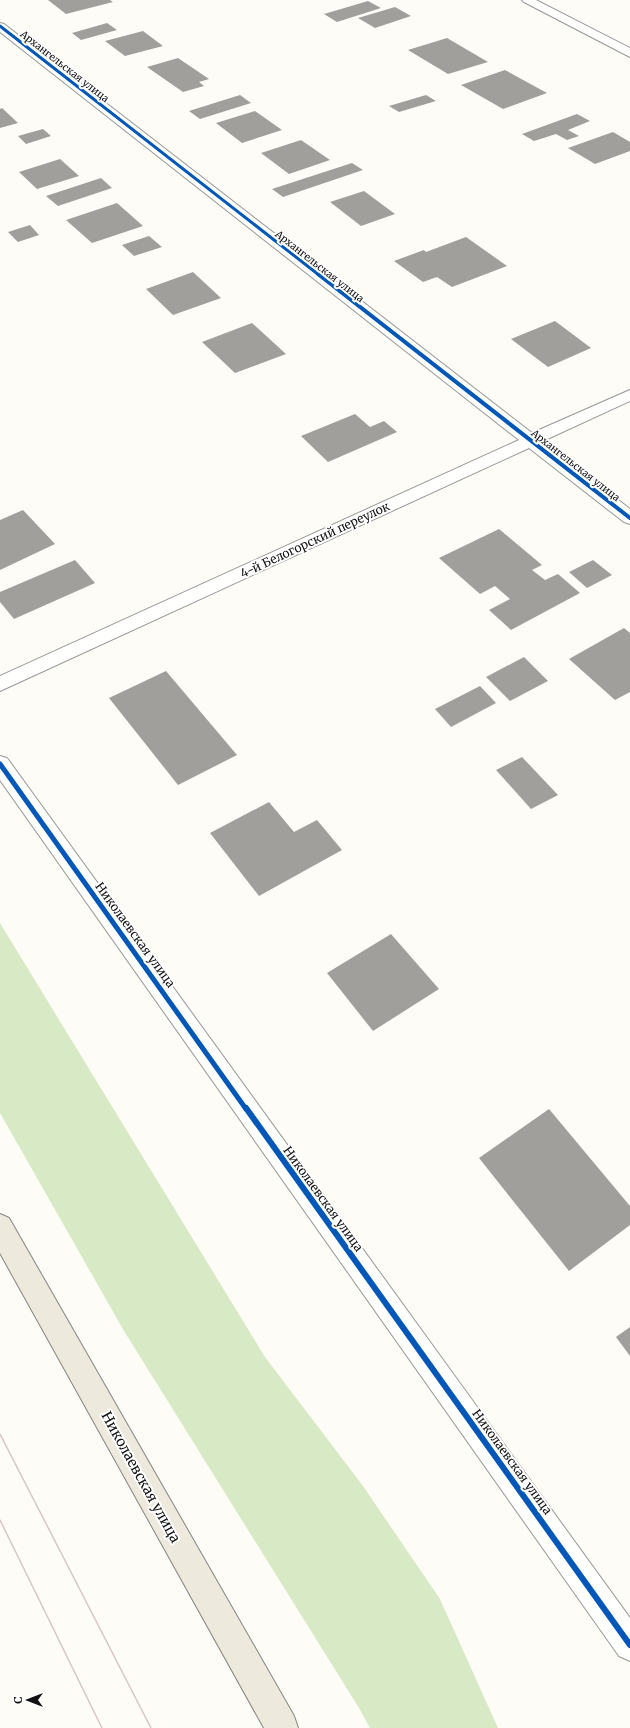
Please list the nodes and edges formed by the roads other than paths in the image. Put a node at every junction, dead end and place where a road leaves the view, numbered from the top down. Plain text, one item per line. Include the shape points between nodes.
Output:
1 (528, 0) edge
2 (0, 26) edge
3 (630, 54) edge
4 (630, 395) edge
5 (530, 441) junction
6 (630, 518) edge
7 (0, 684) edge
8 (0, 764) edge
9 (0, 1227) edge
10 (630, 1644) edge
11 (282, 1728) edge

1 - 3 street
2 - 5 street, Архангельская улица
4 - 5 street, 4-й Белогорский переулок
5 - 6 street, Архангельская улица
5 - 7 street, 4-й Белогорский переулок
8 - 10 street, Николаевская улица
9 - 11 main road, Николаевская улица

